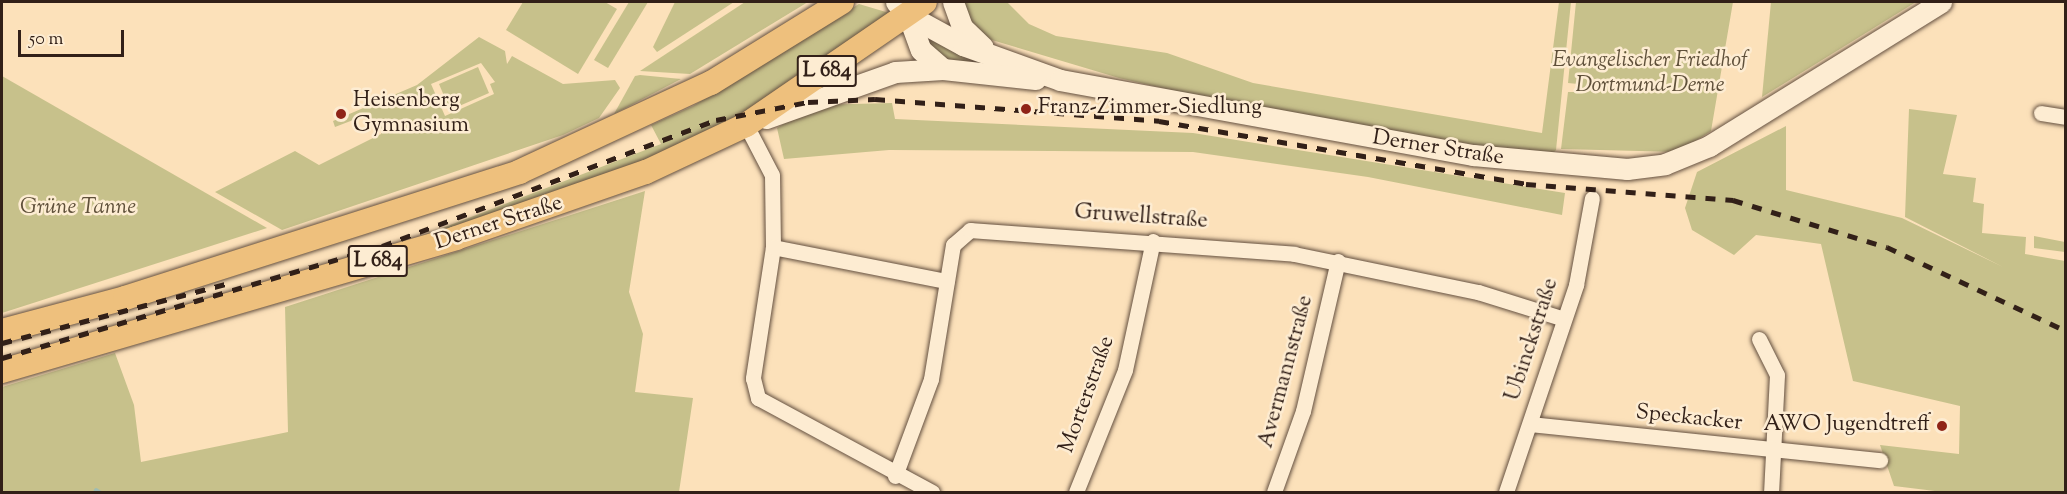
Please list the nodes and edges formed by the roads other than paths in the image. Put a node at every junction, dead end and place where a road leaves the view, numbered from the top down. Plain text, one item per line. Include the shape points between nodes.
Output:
1 (842, 2) edge
2 (953, 2) edge
3 (1941, 2) edge
4 (910, 6) edge
5 (992, 56) junction
6 (943, 69) junction
7 (1060, 80) junction
8 (2041, 113) dead end
9 (2066, 117) edge
10 (746, 125) junction
11 (1592, 198) dead end
12 (1153, 241) junction
13 (773, 247) junction
14 (1338, 261) junction
15 (947, 281) junction
16 (1564, 319) junction
17 (2, 331) edge
18 (1759, 339) dead end
19 (2, 372) edge
20 (1530, 424) junction
21 (1772, 450) junction
22 (1880, 460) dead end
23 (895, 476) junction
24 (932, 492) edge
25 (1076, 492) edge
26 (1274, 492) edge
27 (1506, 492) edge
28 (1771, 492) edge

1 - 17 main road, Derner Straße / L 684 via 711,83 585,145 482,186
2 - 5 main road via 962,27
3 - 7 main road, Derner Straße via 1730,134 1688,157 1648,168 1504,160
4 - 5 main road, Derner Straße
4 - 6 main road via 913,38
4 - 10 main road, L 684
5 - 7 main road, Derner Straße
6 - 7 main road
6 - 10 main road via 873,77
8 - 9 street
10 - 13 street via 772,175
10 - 19 main road, Derner Straße / L 684 via 687,156 569,201
11 - 16 street, Ubinckstraße
12 - 14 street, Gruwellstraße
12 - 15 street, Gruwellstraße via 970,230 953,245
12 - 25 street, Morterstraße via 1125,370
13 - 15 street
13 - 23 street via 753,378 758,398
14 - 16 street, Gruwellstraße via 1478,292
14 - 26 street, Avermannstraße via 1303,411
15 - 23 street, Gruwellstraße via 931,379
16 - 20 street, Ubinckstraße
18 - 21 street via 1777,375
20 - 21 street, Speckacker
20 - 27 street, Ubinckstraße
21 - 22 street, Speckacker
21 - 28 street
23 - 24 street

